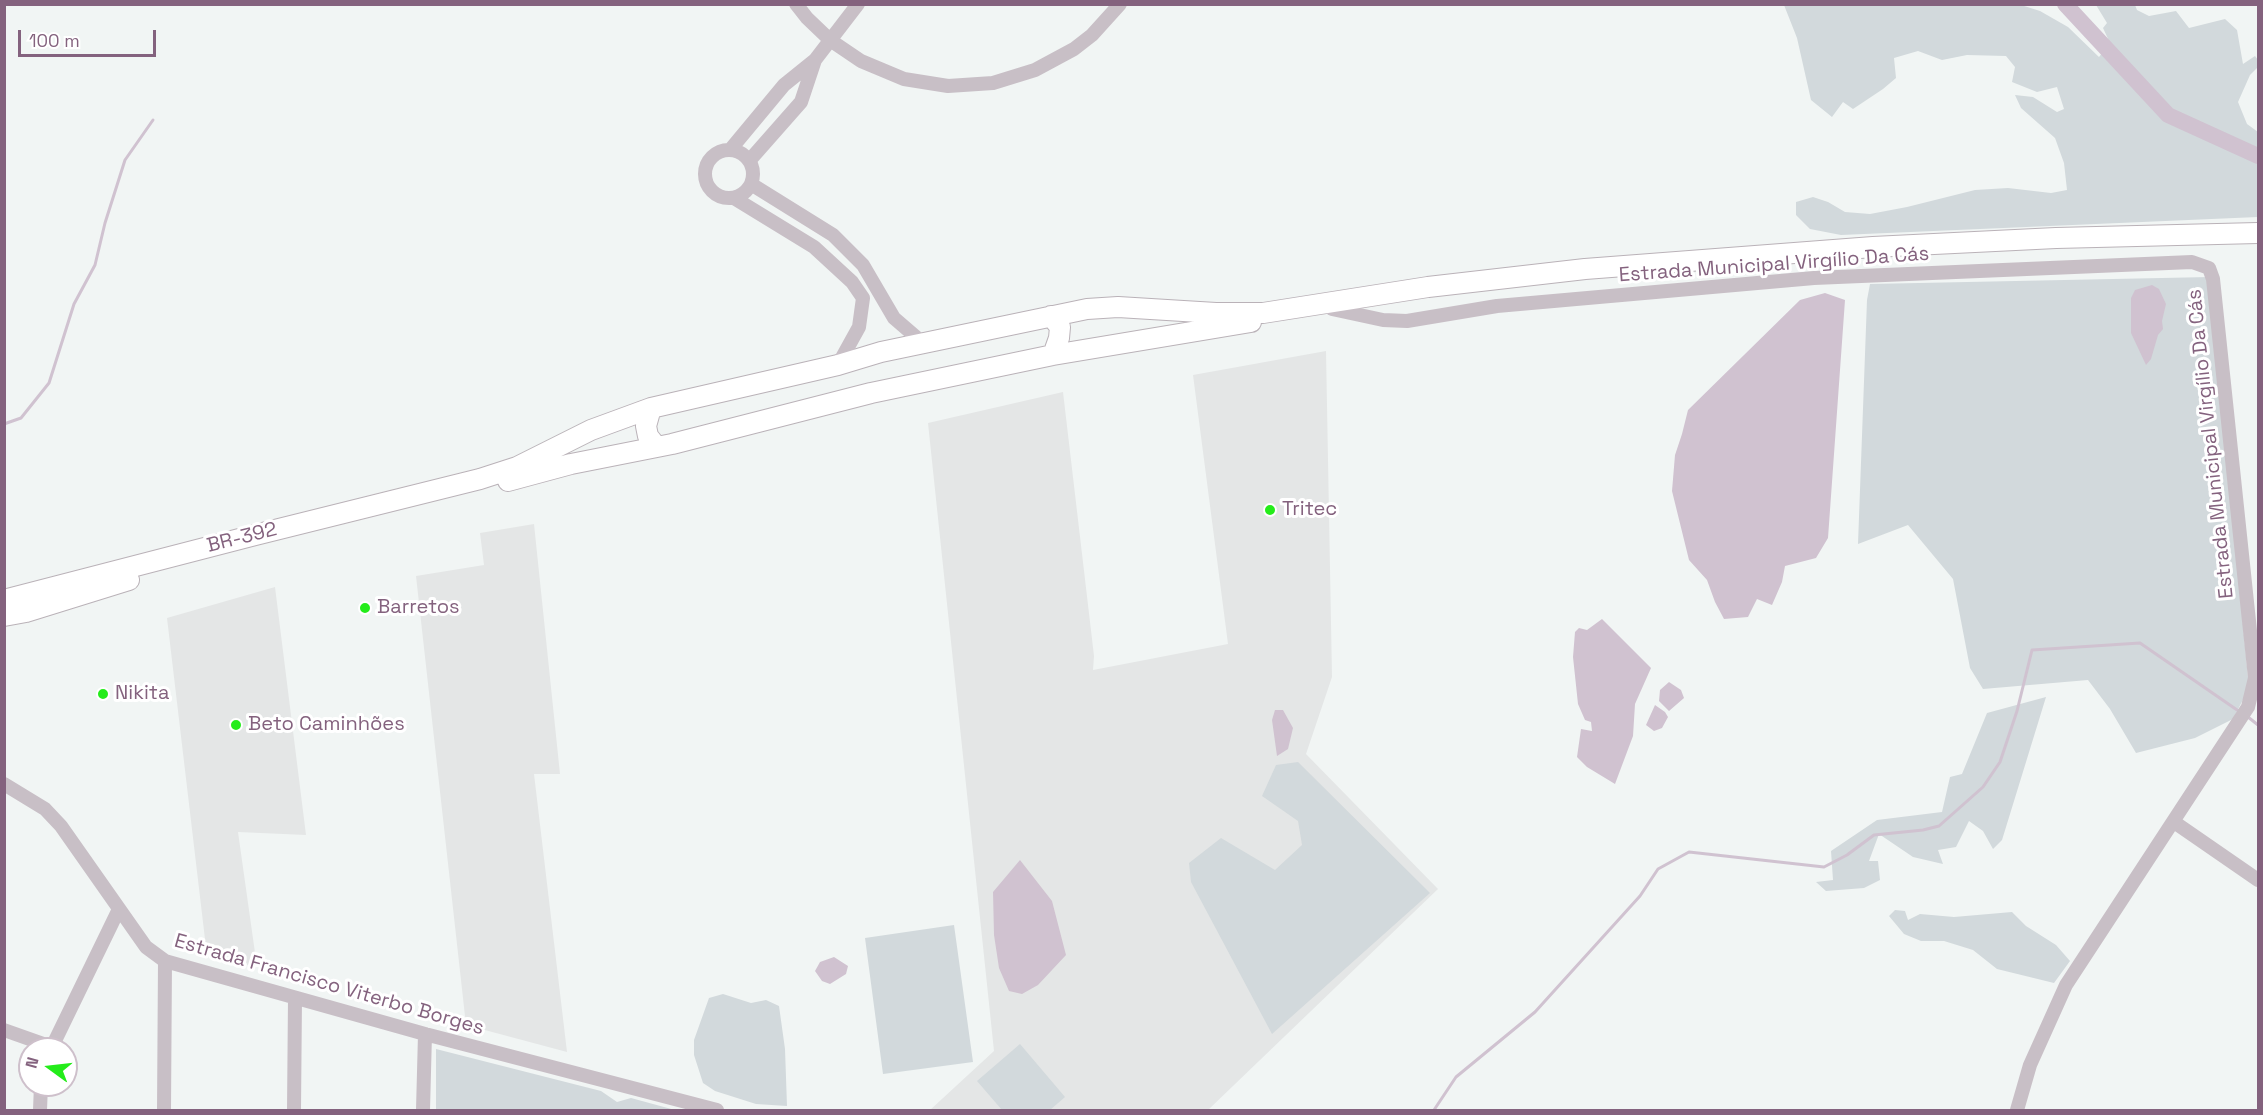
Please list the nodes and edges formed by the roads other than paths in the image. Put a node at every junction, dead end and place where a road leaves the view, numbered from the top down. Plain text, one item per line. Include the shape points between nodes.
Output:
1 (796, 4) edge
2 (858, 4) edge
3 (1120, 4) edge
4 (830, 40) junction
5 (815, 60) junction
6 (730, 150) junction
7 (749, 161) junction
8 (751, 184) junction
9 (734, 198) junction
10 (2259, 233) edge
11 (2259, 238) edge
12 (1332, 309) junction
13 (1051, 315) junction
14 (923, 343) junction
15 (1053, 355) junction
16 (838, 365) junction
17 (651, 408) junction
18 (656, 446) junction
19 (4, 600) edge
20 (4, 616) edge
21 (4, 784) edge
22 (2174, 822) junction
23 (2259, 880) edge
24 (119, 909) junction
25 (165, 961) junction
26 (296, 998) junction
27 (4, 1030) edge
28 (425, 1034) junction
29 (23, 1037) edge
30 (57, 1037) edge
31 (164, 1110) edge
32 (294, 1110) edge
33 (423, 1110) edge
34 (717, 1110) edge
35 (2018, 1110) edge

1 - 4 street
2 - 4 street
3 - 4 street via 1092,35 1056,61 993,83 948,86 904,79 861,61
4 - 5 street
5 - 6 street via 784,85
5 - 7 street via 801,102
6 - 7 street
6 - 9 street via 718,152 709,160 705,176 712,192 722,198
7 - 8 street via 753,172
8 - 9 street
8 - 14 street via 833,235 863,265 894,318
9 - 16 street via 814,248 863,298 860,327
10 - 13 highway, BR-392 via 1873,247 1585,268 1263,313 1118,308
11 - 12 highway, BR-392 via 1784,259 1503,284
12 - 15 highway, BR-392
12 - 22 street, Estrada Municipal Virgílio Da Cás via 1407,321 1497,306 1814,278 2192,262 2209,268 2255,678 2248,707
13 - 14 highway, BR-392
13 - 15 highway via 1060,327
14 - 16 highway, BR-392
15 - 18 highway, BR-392 via 832,402
16 - 17 highway, BR-392
17 - 18 highway via 646,426
17 - 19 highway, BR-392 via 591,430 517,467 480,479
18 - 20 highway, BR-392 via 255,542
21 - 24 street, Estrada Francisco Viterbo Borges via 38,804 61,826
22 - 23 street
22 - 35 street, Estrada Municipal Virgílio Da Cás via 2066,985 2030,1065
24 - 25 street, Estrada Francisco Viterbo Borges via 146,947
24 - 30 street
25 - 26 street, Estrada Francisco Viterbo Borges
25 - 31 street
26 - 28 street, Estrada Francisco Viterbo Borges
26 - 32 street
27 - 29 street
28 - 33 street
28 - 34 street, Estrada Francisco Viterbo Borges

